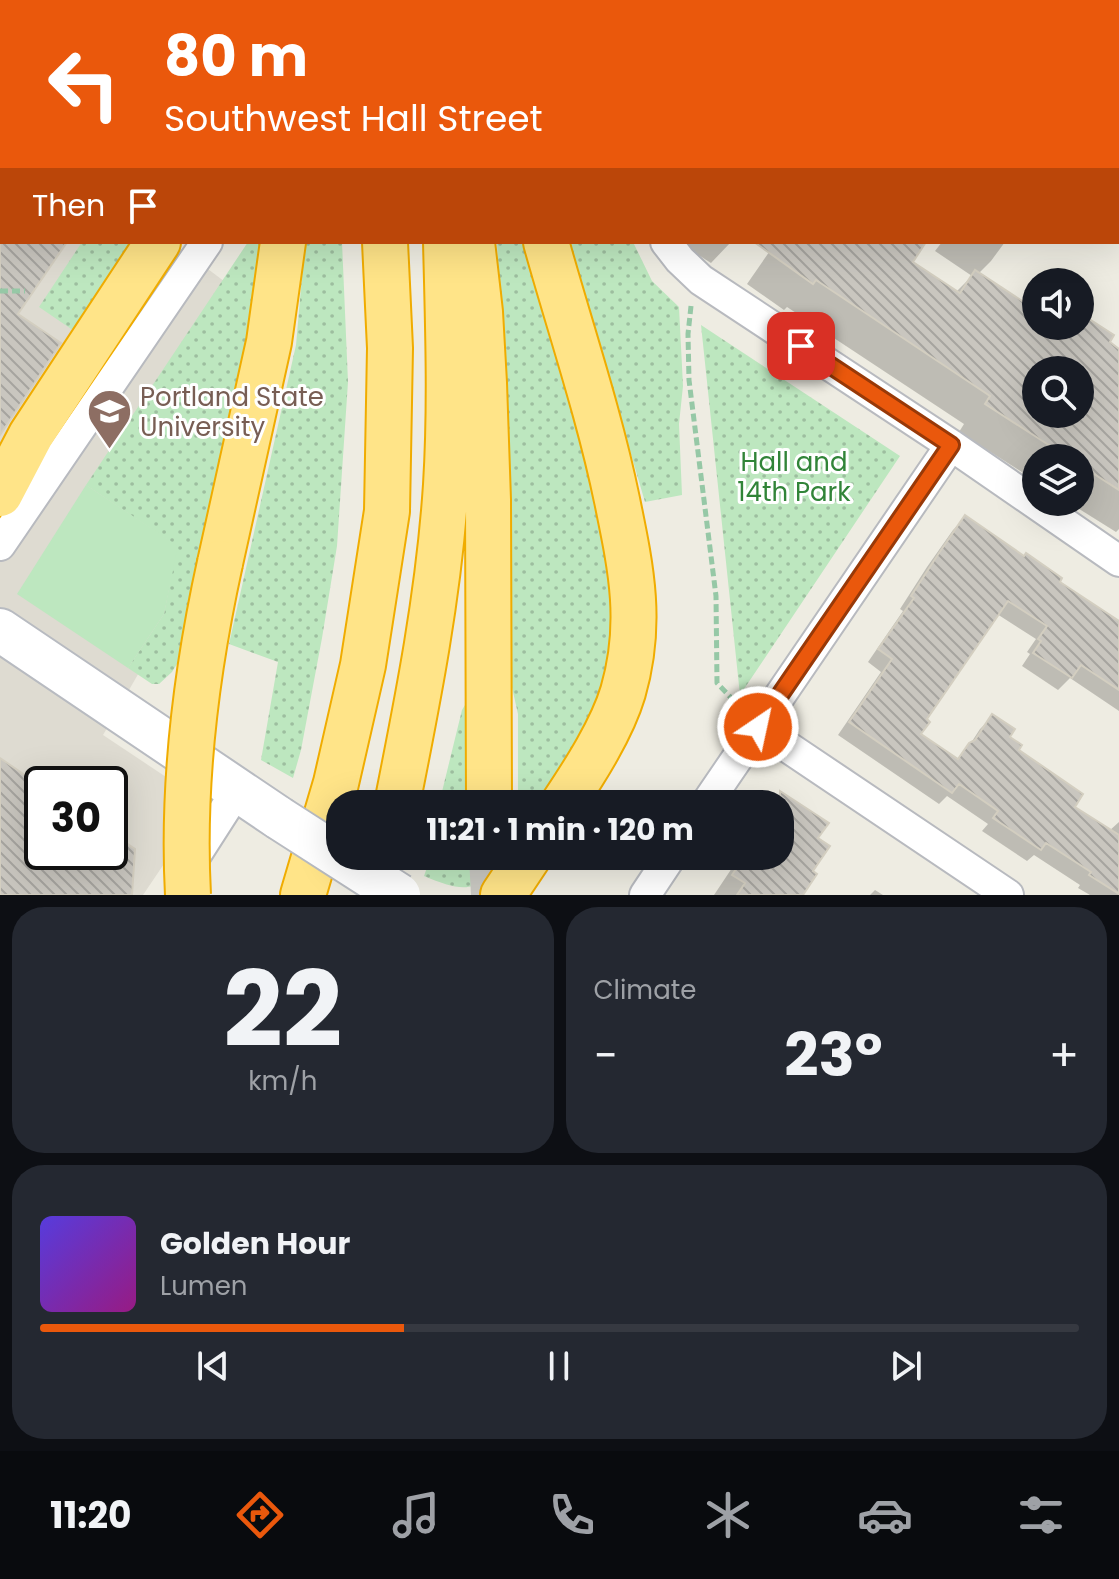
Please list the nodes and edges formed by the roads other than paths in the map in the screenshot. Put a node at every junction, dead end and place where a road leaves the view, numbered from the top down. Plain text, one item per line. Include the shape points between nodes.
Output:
1 (157, 244) edge
2 (283, 244) edge
3 (385, 244) edge
4 (446, 244) edge
5 (472, 244) edge
6 (547, 244) edge
7 (668, 244) edge
8 (204, 247) edge
9 (951, 445) junction
10 (0, 494) edge
11 (0, 545) edge
12 (1119, 561) edge
13 (0, 630) edge
14 (758, 727) junction
15 (238, 789) junction
16 (400, 790) edge
17 (489, 790) edge
18 (572, 790) edge
19 (715, 790) edge
20 (381, 870) edge
21 (520, 870) edge
22 (662, 870) edge
23 (169, 895) edge
24 (188, 895) edge
25 (303, 895) edge
26 (373, 895) edge
27 (399, 895) edge
28 (503, 895) edge
29 (645, 895) edge
30 (1008, 895) edge

1 - 10 highway via 31,435
2 - 24 highway, bridge via 269,342 196,692
3 - 25 highway via 390,348 387,511 363,665
4 - 16 highway via 446,487 431,620
5 - 17 highway via 488,500
6 - 18 highway via 608,455 632,570 634,607 634,640 623,693 599,748
7 - 9 street via 701,280
8 - 11 street
9 - 12 street
9 - 14 street
13 - 15 street
14 - 19 street
14 - 30 street
15 - 23 street
15 - 27 street, bridge
20 - 26 highway
21 - 28 highway
22 - 29 street

